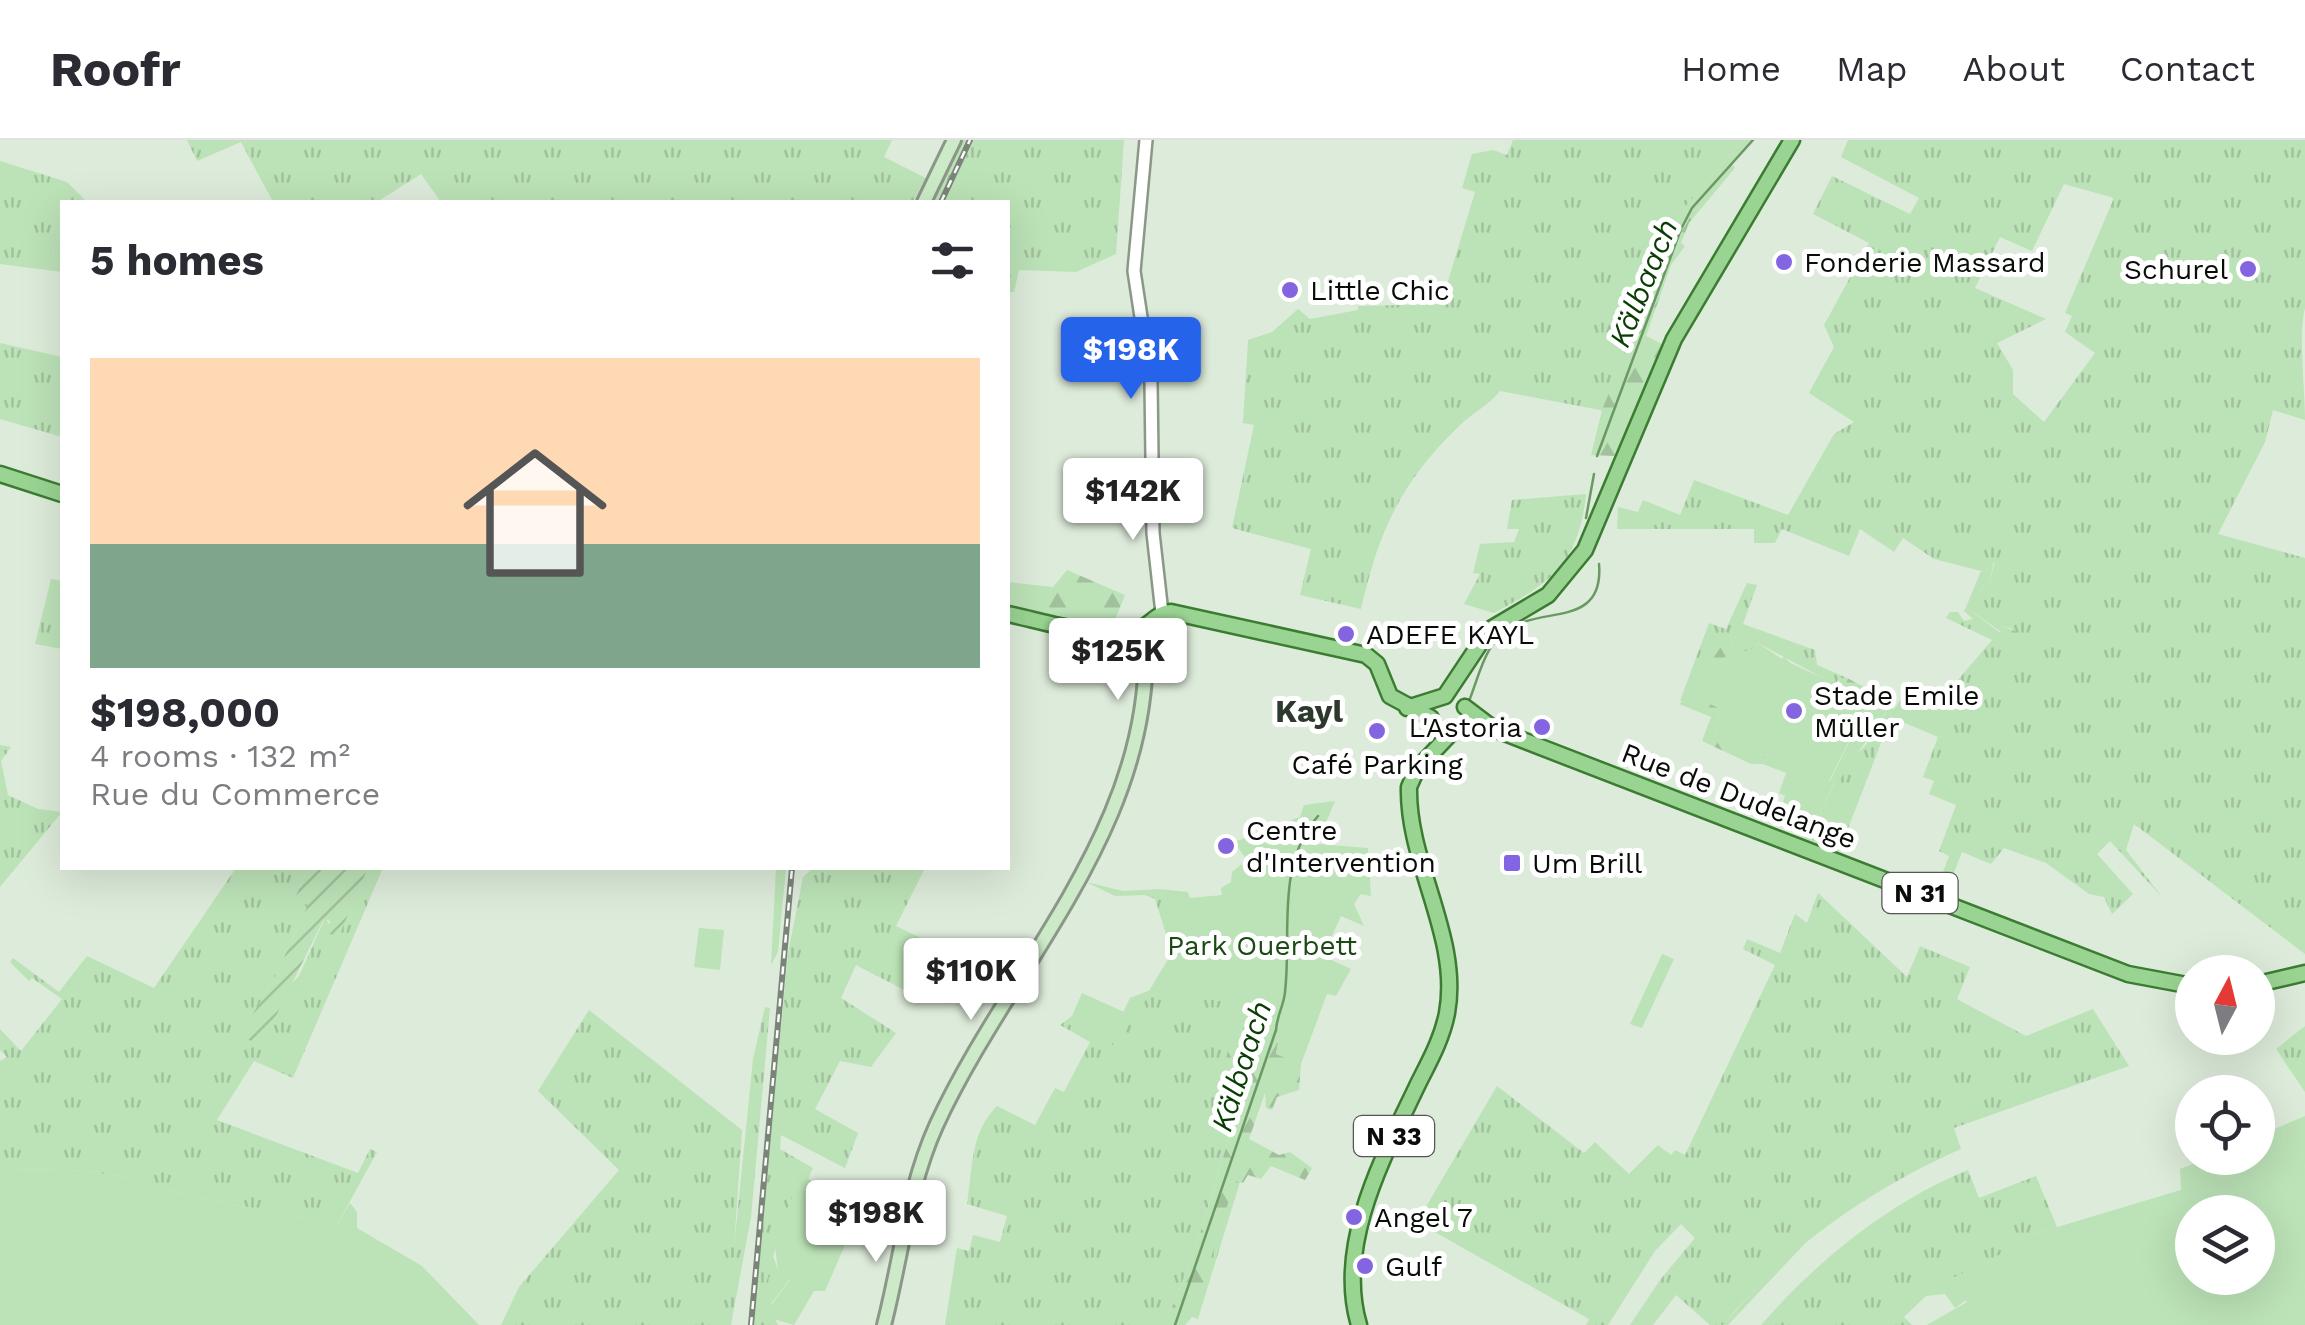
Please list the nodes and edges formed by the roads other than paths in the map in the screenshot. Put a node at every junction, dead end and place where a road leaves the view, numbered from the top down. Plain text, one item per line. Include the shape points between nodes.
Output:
1 (954, 140) edge
2 (1146, 140) edge
3 (1792, 140) edge
4 (925, 200) edge
5 (0, 474) edge
6 (60, 493) edge
7 (1162, 613) junction
8 (1010, 614) edge
9 (1146, 627) junction
10 (1464, 671) junction
11 (1463, 704) junction
12 (1437, 710) junction
13 (1457, 728) junction
14 (1494, 729) junction
15 (1433, 753) junction
16 (2305, 974) edge
17 (2275, 980) edge
18 (2175, 983) edge
19 (884, 1325) edge
20 (1359, 1325) edge

1 - 4 main road
2 - 7 street via 1134,271 1151,383 1153,533
3 - 10 main road, N 33 via 1674,338 1585,550 1548,595 1490,630
5 - 6 main road
7 - 9 main road
7 - 12 main road via 1366,655 1390,696 1407,708
8 - 9 main road via 1096,630
9 - 19 main road via 1124,783 1084,875 937,1124 917,1180
10 - 11 main road, N 33
10 - 12 main road, N 33
11 - 12 main road, Rue de Dudelange
11 - 13 main road
11 - 14 main road, Rue de Dudelange / N 31
12 - 13 main road, Rue de Dudelange
12 - 15 main road, N 33
13 - 14 main road, Rue de Dudelange / N 31
13 - 15 main road, N 33
14 - 18 main road, Rue de Dudelange / N 31 via 2128,974
15 - 20 main road, N 33 via 1412,778 1409,800 1448,969 1447,1016 1378,1172 1356,1246 1351,1290
16 - 17 main road

